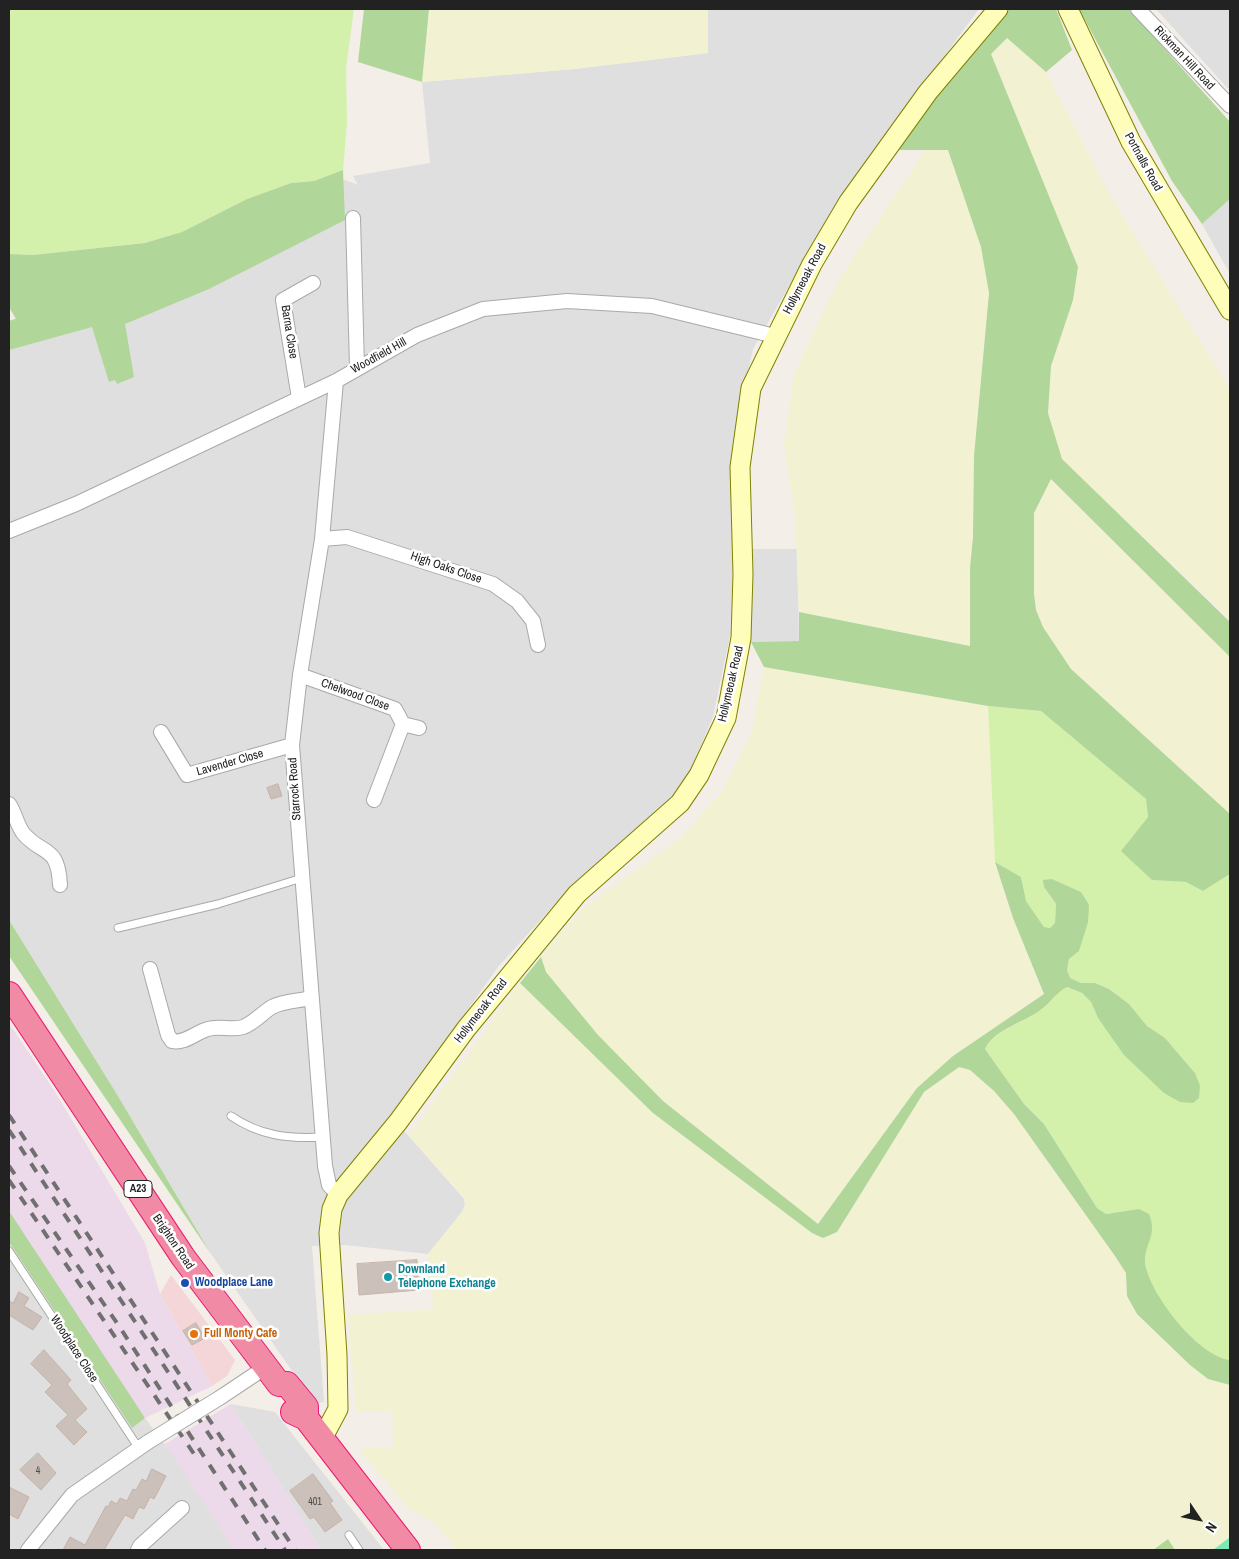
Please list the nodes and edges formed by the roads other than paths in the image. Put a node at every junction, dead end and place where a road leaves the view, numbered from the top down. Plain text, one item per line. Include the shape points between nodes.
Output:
1 (998, 9) edge
2 (1068, 9) edge
3 (1138, 9) edge
4 (1230, 106) edge
5 (353, 218) dead end
6 (313, 282) dead end
7 (1230, 310) edge
8 (775, 336) junction
9 (357, 367) junction
10 (336, 380) junction
11 (299, 398) junction
12 (9, 531) edge
13 (322, 539) junction
14 (538, 644) dead end
15 (300, 675) junction
16 (402, 724) junction
17 (419, 728) dead end
18 (161, 732) dead end
19 (292, 745) junction
20 (374, 800) dead end
21 (9, 804) edge
22 (302, 878) junction
23 (60, 885) dead end
24 (118, 928) dead end
25 (150, 969) dead end
26 (9, 994) edge
27 (311, 998) junction
28 (231, 1116) dead end
29 (323, 1137) junction
30 (338, 1195) junction
31 (9, 1251) edge
32 (273, 1375) junction
33 (322, 1439) junction
34 (143, 1445) junction
35 (182, 1508) dead end
36 (349, 1535) dead end
37 (28, 1550) edge
38 (138, 1550) edge
39 (359, 1550) edge
40 (408, 1550) edge

1 - 8 street, Hollymeoak Road via 928,92 848,203
2 - 7 street, Portnalls Road via 1131,142
3 - 4 street, Rickman Hill Road
5 - 9 street
6 - 11 street, Barna Close via 283,300
8 - 9 street, Woodfield Hill via 652,306 567,302 484,309 417,336
8 - 30 street, Hollymeoak Road via 751,388 740,467 741,638 726,718 699,775 680,803 577,894 466,1029 398,1122
9 - 10 street, Woodfield Hill
10 - 11 street, Woodfield Hill
10 - 13 street, Starrock Road
11 - 12 street, Woodfield Hill via 76,504
13 - 14 street, High Oaks Close via 347,537 493,584 517,601 533,621
13 - 15 street, Starrock Road
15 - 16 street, Chelwood Close via 394,709
15 - 19 street, Starrock Road
16 - 17 street
16 - 20 street
18 - 19 street, Lavender Close via 187,775
19 - 22 street, Starrock Road
21 - 23 street via 22,831 46,849 59,866
22 - 24 lane via 218,904
22 - 27 street, Starrock Road
25 - 27 street via 172,1041 178,1042 207,1029 241,1028 274,1006
26 - 32 highway, Brighton Road / A23 via 183,1257
27 - 29 street, Starrock Road
28 - 29 lane via 250,1127 279,1136
29 - 30 street, Starrock Road via 329,1185
30 - 33 street, Hollymeoak Road via 332,1209 329,1233 338,1409
31 - 34 lane, Woodplace Close
32 - 33 highway, Brighton Road / A23 via 297,1395 306,1407 306,1418
32 - 34 street, bridge via 221,1397
33 - 40 highway, Brighton Road / A23
34 - 37 street via 72,1496
35 - 38 street
36 - 39 lane

